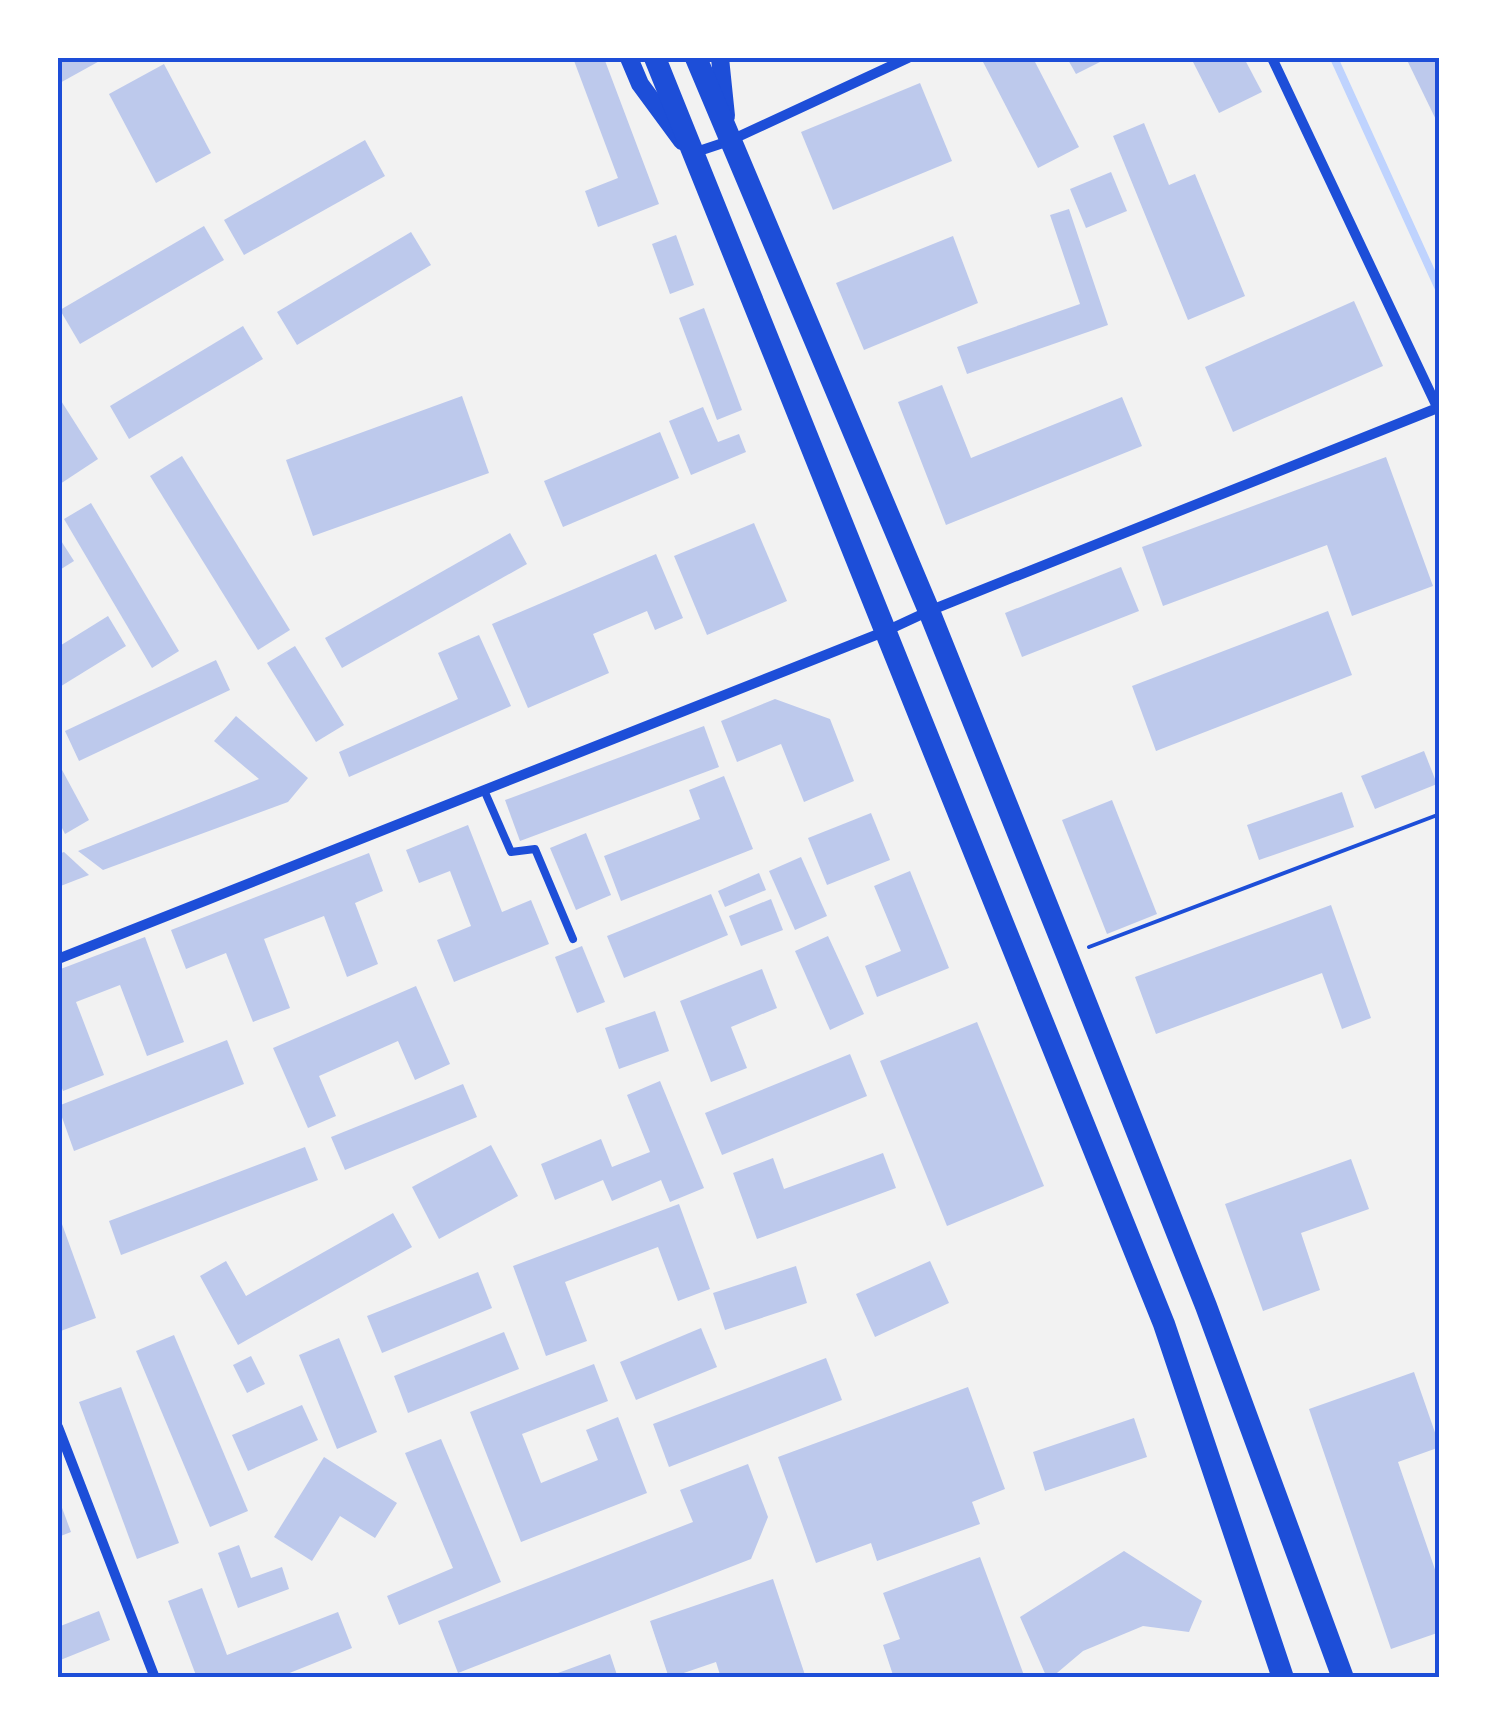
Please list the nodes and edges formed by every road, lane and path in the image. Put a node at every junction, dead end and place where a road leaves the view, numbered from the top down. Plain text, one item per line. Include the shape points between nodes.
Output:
1 (629, 58) edge
2 (655, 58) edge
3 (696, 58) edge
4 (720, 58) edge
5 (908, 58) edge
6 (1272, 58) edge
7 (730, 141) junction
8 (692, 153) junction
9 (1439, 409) edge
10 (929, 611) junction
11 (886, 631) junction
12 (484, 790) junction
13 (1440, 814) edge
14 (573, 939) dead end
15 (1067, 955) junction
16 (58, 960) edge
17 (58, 1427) edge
18 (155, 1678) edge
19 (1282, 1678) edge
20 (1342, 1678) edge

1 - 8 street via 640,84
2 - 8 main road
3 - 7 main road
4 - 7 street
5 - 7 street
6 - 9 street
7 - 8 street
7 - 10 main road
8 - 11 main road
9 - 10 street
10 - 11 street
10 - 15 main road
11 - 12 street
11 - 19 main road via 1164,1324
12 - 14 lane via 511,852 535,850
12 - 16 street
13 - 15 path
15 - 20 main road via 1206,1306
17 - 18 street

